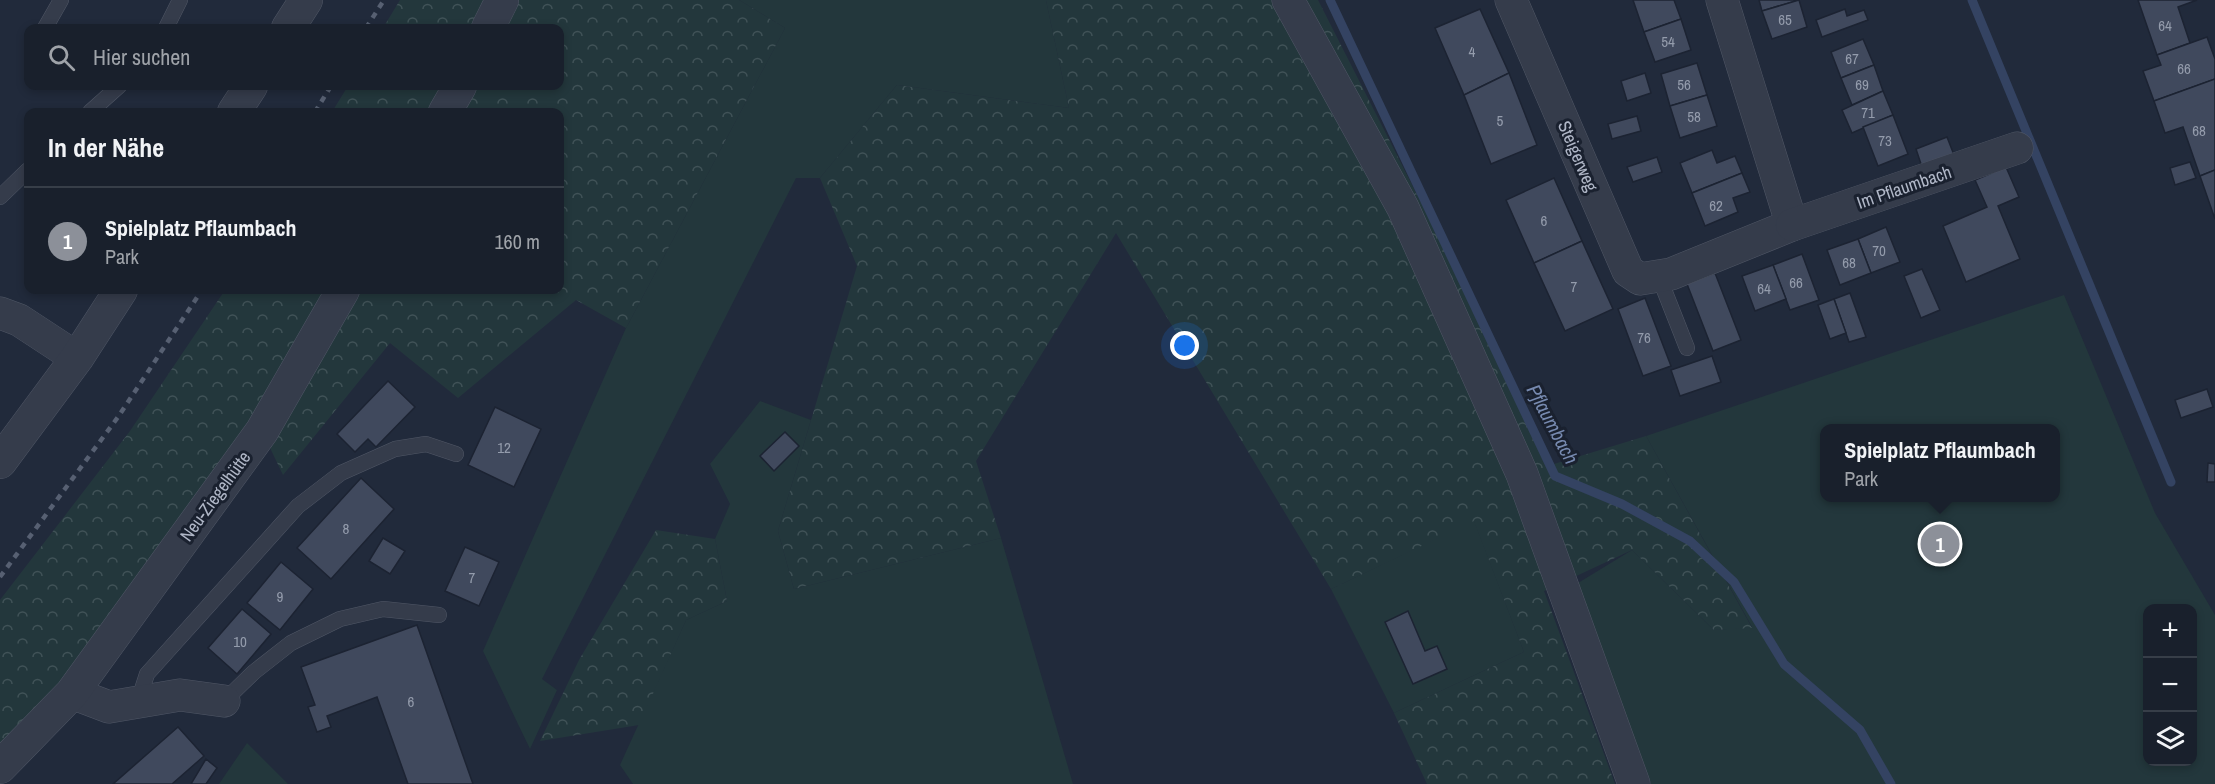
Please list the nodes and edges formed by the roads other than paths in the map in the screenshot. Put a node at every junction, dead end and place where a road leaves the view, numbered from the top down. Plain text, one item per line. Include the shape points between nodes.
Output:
1 (61, 0) edge
2 (180, 0) edge
3 (306, 0) edge
4 (502, 0) edge
5 (1288, 0) edge
6 (1511, 0) edge
7 (1722, 0) edge
8 (47, 24) edge
9 (168, 24) edge
10 (291, 24) edge
11 (490, 24) edge
12 (115, 90) edge
13 (249, 90) edge
14 (458, 90) edge
15 (94, 108) edge
16 (237, 108) edge
17 (447, 108) edge
18 (2016, 148) dead end
19 (24, 174) edge
20 (0, 197) edge
21 (1792, 225) junction
22 (1665, 275) junction
23 (118, 294) edge
24 (341, 294) edge
25 (0, 313) edge
26 (1687, 348) dead end
27 (77, 358) junction
28 (456, 454) dead end
29 (0, 462) edge
30 (439, 615) dead end
31 (72, 693) junction
32 (224, 701) joint
33 (138, 702) junction
34 (0, 767) edge
35 (1634, 784) edge

1 - 8 lane
2 - 9 lane
3 - 10 street
4 - 11 street
5 - 35 street via 1403,208 1517,464
6 - 22 street, Steigerweg via 1628,271 1640,279
7 - 21 street
12 - 15 lane
13 - 16 street
14 - 17 street
18 - 21 street, Im Pflaumbach
19 - 20 lane
21 - 22 street, Im Pflaumbach
22 - 26 lane
23 - 27 street
24 - 31 street, Neu-Ziegelhütte via 262,431
25 - 27 street via 19,320
27 - 29 street
28 - 33 lane via 426,444 395,448 341,473 298,506 147,674
30 - 32 lane via 383,609 340,619 291,643
31 - 33 street via 109,706
31 - 34 street, Neu-Ziegelhütte
32 - 33 street via 180,695

